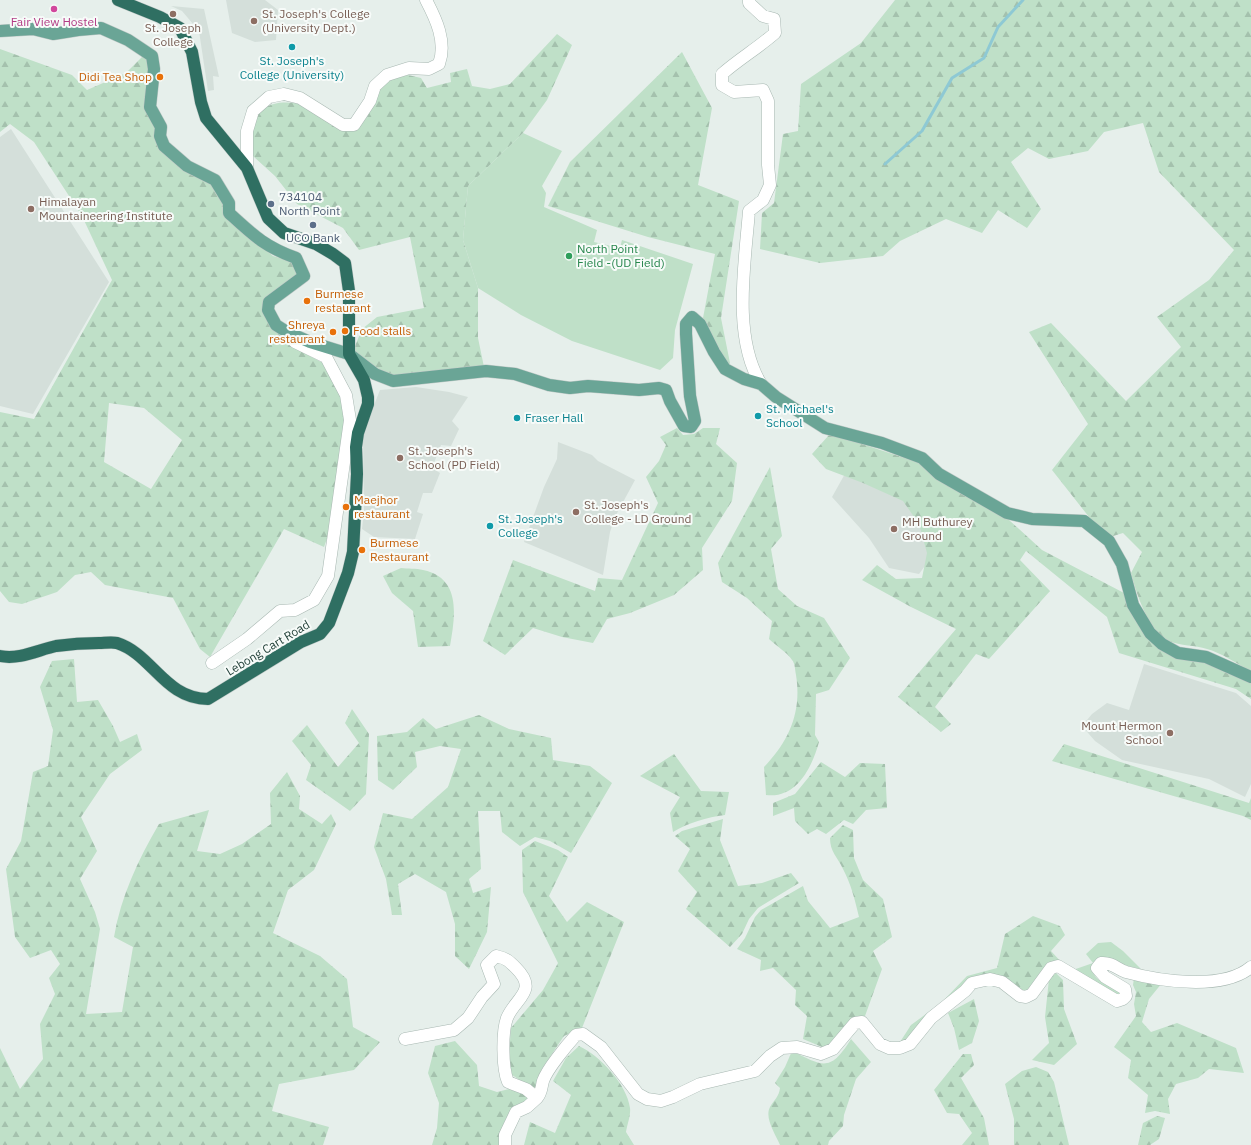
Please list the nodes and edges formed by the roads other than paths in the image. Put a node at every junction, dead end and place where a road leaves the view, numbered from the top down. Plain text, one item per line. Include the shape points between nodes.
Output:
1 (118, 0) edge
2 (426, 0) edge
3 (749, 0) edge
4 (0, 31) edge
5 (247, 168) junction
6 (276, 324) junction
7 (349, 354) junction
8 (761, 384) junction
9 (0, 656) edge
10 (212, 663) dead end
11 (1251, 677) edge
12 (1251, 967) edge
13 (405, 1039) dead end
14 (537, 1098) junction
15 (505, 1145) edge

1 - 5 highway, Lebong Cart Road via 180,28 192,52 206,118
2 - 5 street via 439,32 443,54 439,64 429,69 409,68 387,75 375,86 370,101 354,125 343,125 300,98 284,94 269,97 253,111 247,131
3 - 8 street via 763,16 774,19 775,33 722,74 722,85 734,92 763,90 768,101 770,186 762,200 749,211 741,296 751,361 754,373
4 - 6 main road via 33,29 53,34 101,28 128,40 152,56 154,69 150,107 161,127 160,136 164,146 187,166 215,180 229,203 229,213 253,235 275,250 296,258 304,276 269,302 268,310
5 - 7 highway, Lebong Cart Road via 268,218 284,233 316,244 345,263 349,291
6 - 7 main road via 310,342
6 - 10 street via 295,342 326,358 346,395 350,420 328,576 314,600 295,610 280,611 248,639
7 - 8 main road via 375,374 393,381 486,371 515,374 549,385 570,388 659,388 666,390 684,426 692,427 695,421 690,396 686,334 686,324 692,317 700,324 725,369
7 - 9 highway, Lebong Cart Road via 364,380 368,397 356,447 353,552 329,623 320,634 301,642 208,699 195,699 181,692 136,654 116,643 57,646 9,658
8 - 11 main road via 776,397 825,428 882,443 922,458 939,474 1007,513 1032,519 1084,521 1109,541 1122,564 1133,605 1150,633 1178,653 1206,657
12 - 14 street via 1234,977 1211,982 1142,976 1124,971 1108,962 1101,963 1097,968 1100,974 1125,989 1126,996 1117,1001 1058,966 1051,968 1032,994 1026,997 1020,996 1002,982 990,979 972,982 965,991 931,1018 916,1033 910,1044 900,1048 889,1048 880,1044 862,1022 854,1023 833,1049 822,1054 797,1047 782,1048 755,1071 700,1084 661,1101 647,1099 638,1094 601,1046 583,1034 576,1035 542,1081
13 - 14 street via 454,1030 468,1018 482,996 494,984 487,965 496,956 506,958 524,977 526,988 523,997 507,1018 504,1074 508,1082
14 - 15 street via 516,1112 505,1135

